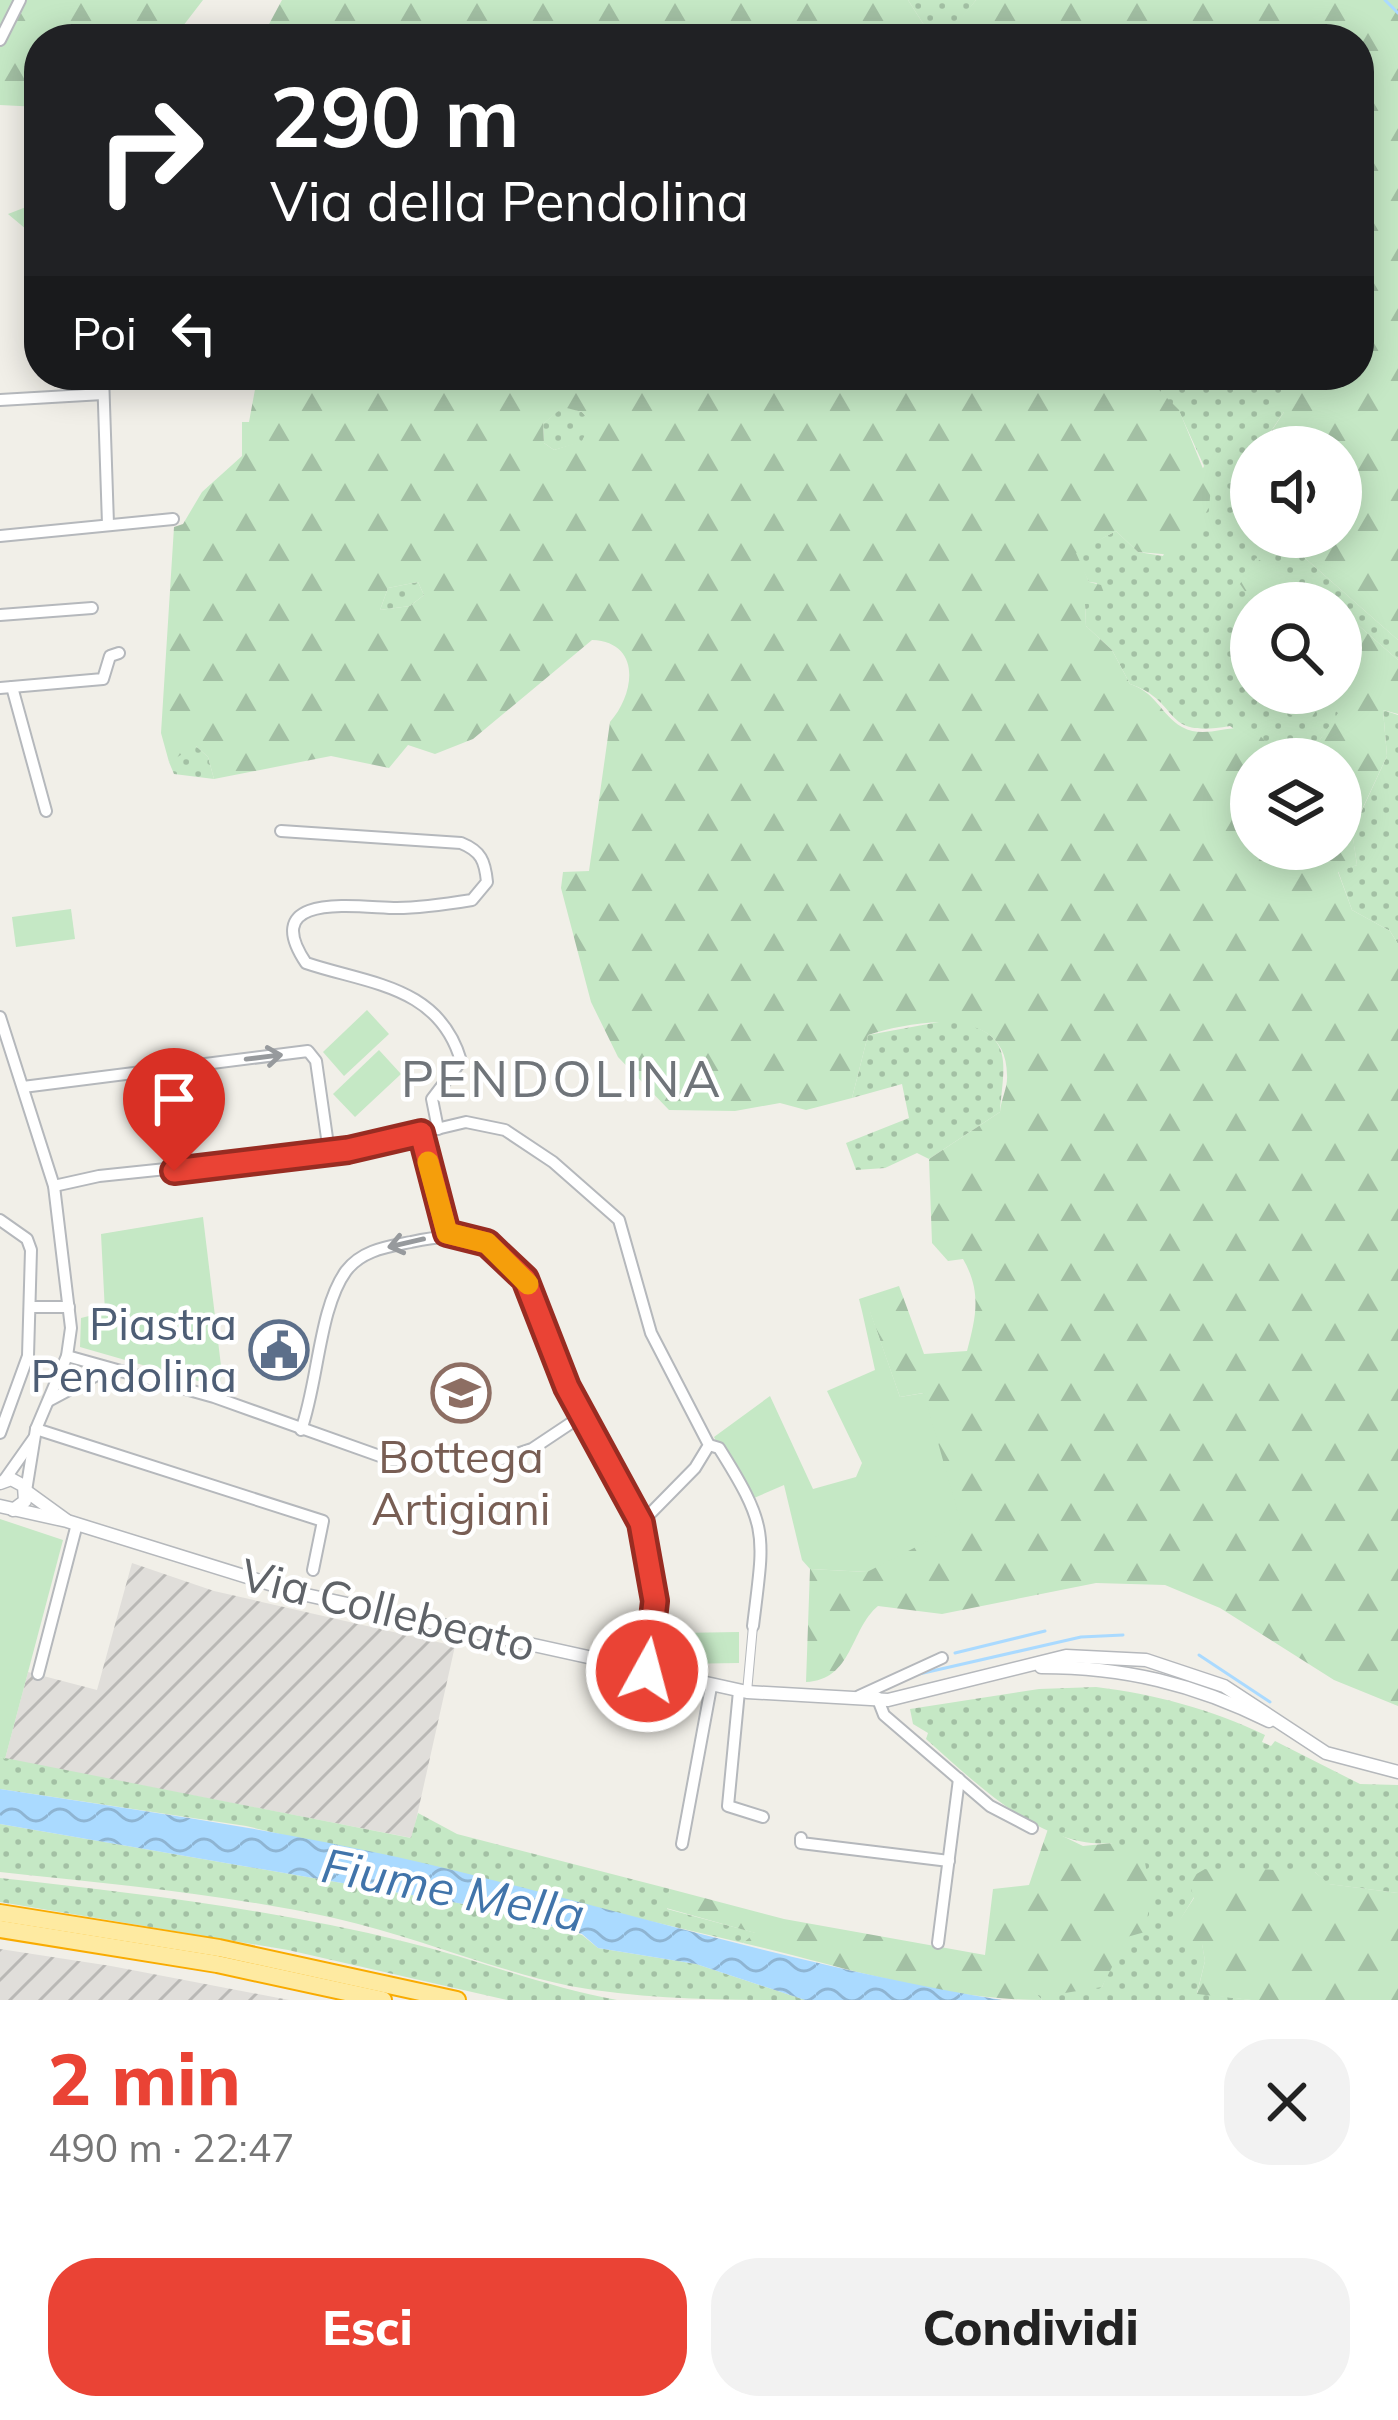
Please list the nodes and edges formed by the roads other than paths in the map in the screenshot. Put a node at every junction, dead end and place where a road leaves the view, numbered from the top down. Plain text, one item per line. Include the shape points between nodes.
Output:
1 (20, 0) edge
2 (0, 40) edge
3 (104, 390) edge
4 (104, 394) junction
5 (0, 400) edge
6 (172, 519) dead end
7 (108, 524) junction
8 (0, 536) edge
9 (92, 608) dead end
10 (0, 615) edge
11 (118, 653) dead end
12 (6, 688) edge
13 (46, 811) dead end
14 (281, 831) dead end
15 (0, 1017) edge
16 (23, 1087) junction
17 (438, 1129) junction
18 (421, 1133) junction
19 (329, 1152) junction
20 (54, 1186) junction
21 (0, 1220) edge
22 (447, 1233) junction
23 (69, 1306) junction
24 (30, 1307) junction
25 (67, 1356) junction
26 (110, 1368) junction
27 (48, 1402) junction
28 (583, 1415) junction
29 (301, 1430) junction
30 (36, 1432) junction
31 (0, 1433) edge
32 (709, 1445) junction
33 (1, 1481) edge
34 (26, 1491) junction
35 (4, 1508) edge
36 (72, 1522) junction
37 (641, 1523) junction
38 (313, 1570) dead end
39 (753, 1626) joint
40 (942, 1658) dead end
41 (647, 1671) junction
42 (38, 1674) dead end
43 (712, 1687) junction
44 (743, 1692) junction
45 (859, 1696) junction
46 (877, 1697) junction
47 (1398, 1772) edge
48 (958, 1779) junction
49 (763, 1817) dead end
50 (1032, 1828) dead end
51 (801, 1838) dead end
52 (682, 1844) dead end
53 (949, 1861) junction
54 (0, 1913) edge
55 (0, 1929) edge
56 (938, 1942) dead end
57 (383, 2000) edge
58 (457, 2000) edge

1 - 2 street
3 - 4 street
4 - 5 street
4 - 7 street
6 - 7 street
7 - 8 street
9 - 10 street
11 - 12 street via 104,679
12 - 13 street
14 - 17 street via 461,843 485,862 487,881 472,900 323,904 306,910 294,929 306,963 403,991 437,1018 461,1060 431,1099
15 - 16 street
16 -> 19 street via 308,1051
16 - 20 street
17 - 18 street
17 - 32 street via 466,1122 505,1130 619,1220 651,1333
18 - 19 street
18 - 22 street
19 - 20 street
20 - 23 street
21 - 24 street via 27,1238
22 - 28 street via 487,1243 525,1279
22 -> 29 street via 371,1251 343,1275
23 - 24 street
23 - 25 street
24 - 31 street via 28,1356
25 - 26 street
25 - 27 street
26 - 27 street
26 - 29 street
27 - 30 street
28 - 29 street via 532,1449 496,1461 391,1460
28 - 37 street
30 - 33 street
30 - 34 street
30 - 38 street via 323,1521
32 - 37 street
32 - 39 street via 743,1486 761,1529
33 - 34 street, Via Collebeato via 16,1479
34 - 35 street via 22,1505
34 - 36 street, Via Collebeato
35 - 36 street, Via Collebeato
36 - 41 street, Via Collebeato via 302,1594
36 - 42 street
37 - 41 street via 655,1601
39 - 44 street
40 - 45 street, Via Collebeato
41 - 43 street, Via Collebeato
43 - 44 street, Via Collebeato
43 - 52 street
44 - 45 street, Via Collebeato
44 - 49 street via 728,1806
45 - 46 street, Via Collebeato
46 - 47 street, Via Collebeato via 1016,1666 1152,1675 1196,1688 1351,1764
46 - 48 street via 884,1715
48 - 50 street
48 - 53 street
51 - 53 street
53 - 56 street
54 - 58 highway via 219,1948
55 - 57 highway

